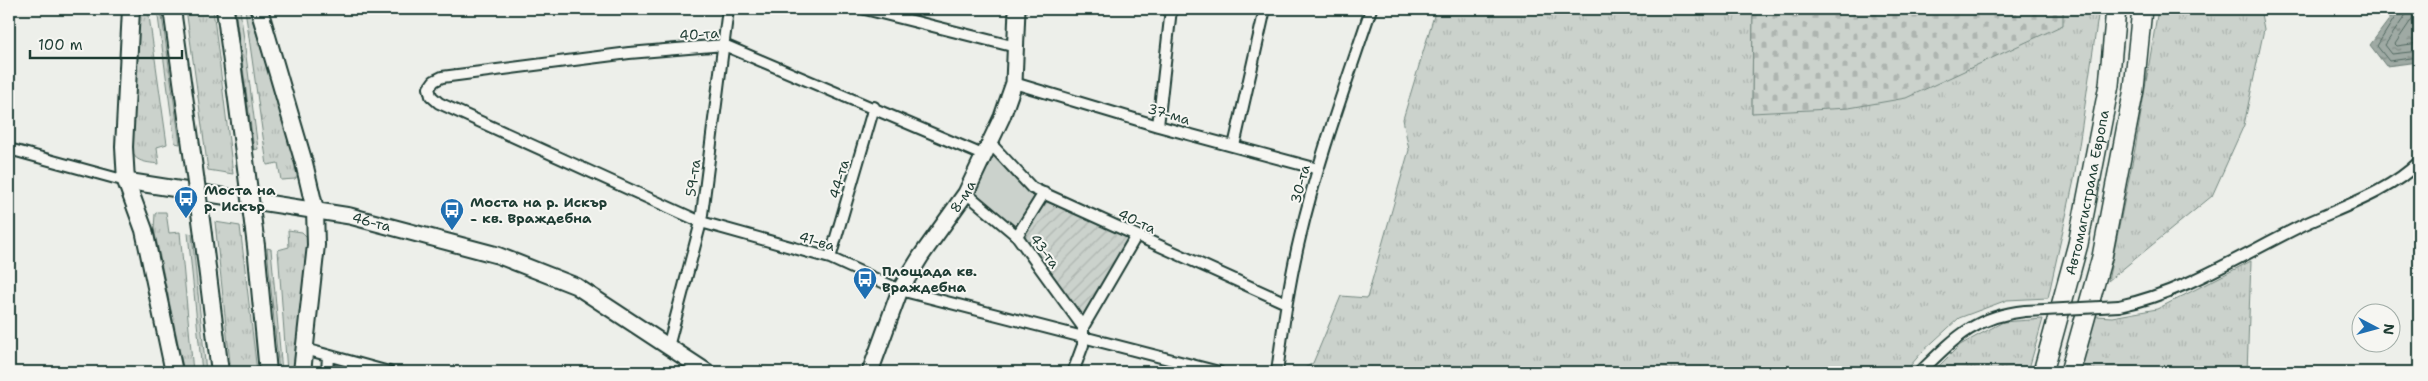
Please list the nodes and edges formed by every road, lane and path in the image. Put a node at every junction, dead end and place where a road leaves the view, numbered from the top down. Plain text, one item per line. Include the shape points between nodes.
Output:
1 (131, 9) edge
2 (172, 9) edge
3 (225, 9) edge
4 (259, 9) edge
5 (728, 9) edge
6 (865, 9) edge
7 (1017, 9) edge
8 (1171, 9) edge
9 (1264, 9) edge
10 (1371, 9) edge
11 (2116, 9) edge
12 (2142, 9) edge
13 (724, 45) junction
14 (1016, 47) junction
15 (1014, 83) junction
16 (429, 88) joint
17 (874, 107) junction
18 (1158, 126) junction
19 (1234, 146) junction
20 (9, 149) edge
21 (987, 150) junction
22 (2419, 162) edge
23 (1318, 169) junction
24 (126, 181) junction
25 (966, 193) junction
26 (1044, 193) junction
27 (315, 210) junction
28 (701, 222) junction
29 (1017, 236) junction
30 (1136, 236) junction
31 (830, 258) junction
32 (900, 290) junction
33 (1286, 304) junction
34 (1083, 332) junction
35 (668, 347) junction
36 (305, 349) junction
37 (328, 356) junction
38 (174, 372) edge
39 (220, 372) edge
40 (268, 372) edge
41 (302, 372) edge
42 (327, 372) edge
43 (389, 372) edge
44 (707, 372) edge
45 (870, 372) edge
46 (1073, 372) edge
47 (1219, 372) edge
48 (1277, 372) edge
49 (1920, 372) edge
50 (2043, 372) edge
51 (2070, 372) edge

1 - 24 main road via 124,147
2 - 39 main road, bridge
3 - 40 main road, bridge via 256,246
4 - 27 main road
5 - 13 street, 59-та
6 - 14 street
7 - 14 street, 8-ма
8 - 18 street
9 - 19 street
10 - 23 street, 30-та
11 - 50 highway, Автомагистрала Европа via 2109,85 2078,244
12 - 51 highway, Автомагистрала Европа via 2134,89 2102,257
13 - 16 street, 40-та via 628,53 442,77 434,80
13 - 17 street, 40-та
13 - 28 street, 59-та
14 - 15 street, 8-ма
15 - 18 street, 37-ма
15 - 21 street, 8-ма
16 - 28 street, 41-ва via 438,104
17 - 21 street, 40-та
17 - 31 street, 44-та
18 - 19 street, 37-ма
19 - 23 street, 37-ма
20 - 24 street, 46-та
21 - 25 street, 8-ма
21 - 26 street, 40-та via 1032,188
22 - 49 street, bridge via 2407,174 2374,192 2154,297 2119,306 2002,313 1978,323 1954,340
23 - 33 street, 30-та
24 - 27 street, 46-та
24 - 38 main road via 144,230
25 - 29 street, 43-та
25 - 32 street, 8-ма
26 - 29 street
26 - 30 street, 40-та
27 - 35 street, 46-та via 350,216 497,255 576,286
27 - 36 main road via 316,245
28 - 31 street, 41-ва
28 - 35 street, 59-та
29 - 34 street, 43-та
30 - 33 street, 40-та
30 - 34 street
31 - 32 street, 41-ва
32 - 34 street, 41-ва
32 - 45 street, 8-ма
33 - 48 street, 30-та
34 - 46 street
34 - 47 street, 41-ва
35 - 44 street, 46-та
36 - 37 street
36 - 41 main road
37 - 42 street
37 - 43 street

